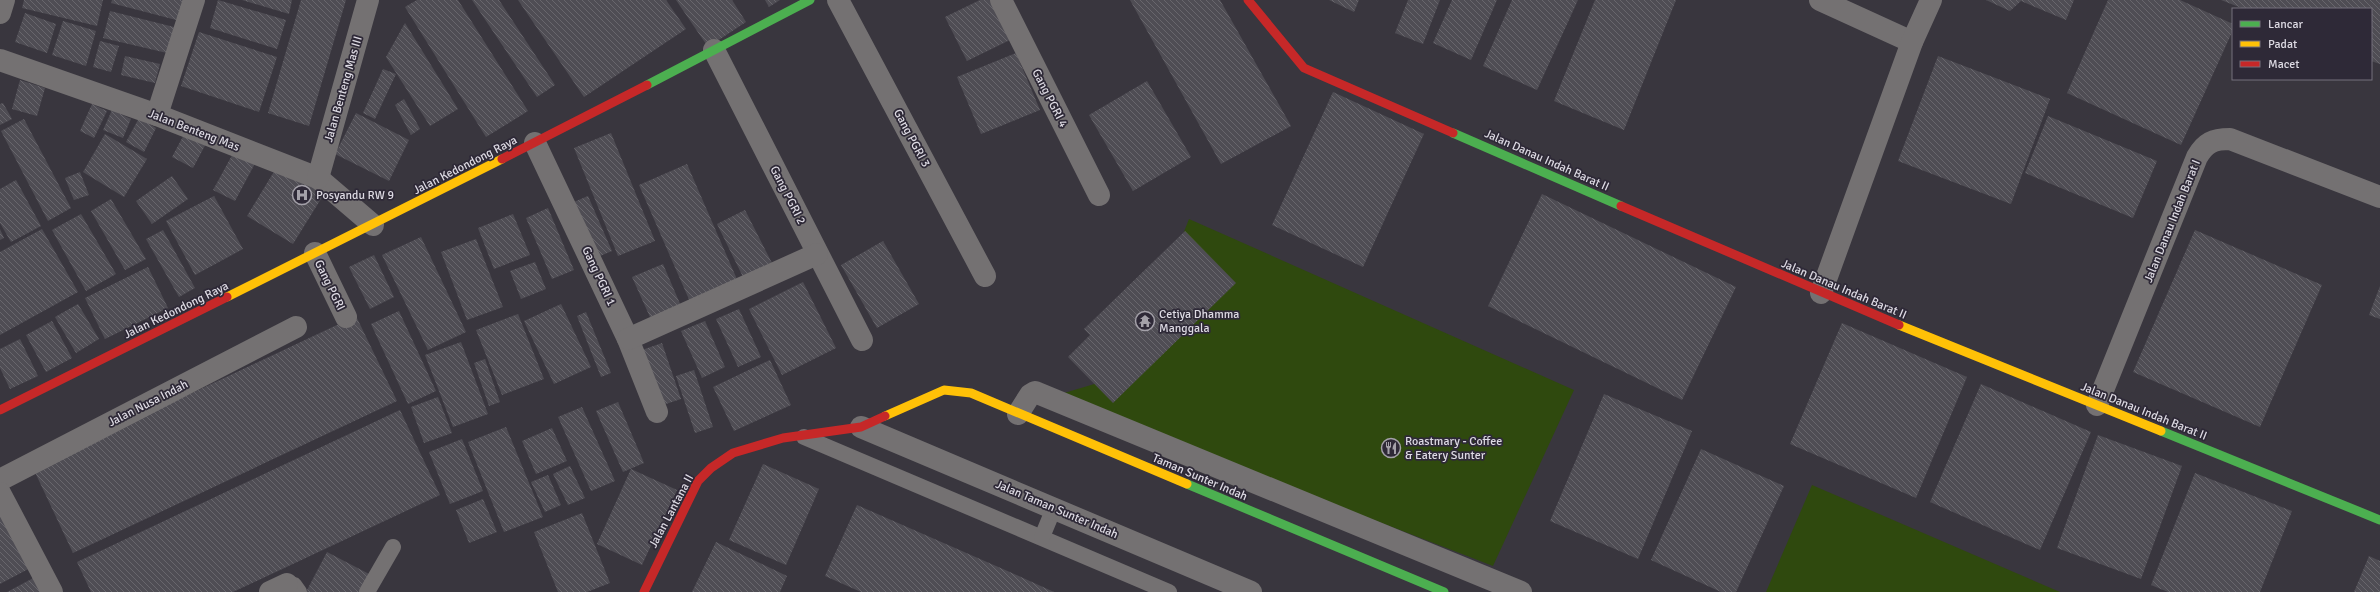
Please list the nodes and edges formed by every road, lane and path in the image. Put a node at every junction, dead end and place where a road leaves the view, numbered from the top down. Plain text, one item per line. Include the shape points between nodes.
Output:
1 (4, 0) edge
2 (194, 0) edge
3 (368, 0) edge
4 (810, 0) edge
5 (838, 0) edge
6 (1001, 0) edge
7 (1248, 0) edge
8 (1820, 0) edge
9 (1931, 0) edge
10 (0, 13) edge
11 (1912, 42) junction
12 (714, 50) junction
13 (0, 60) edge
14 (157, 115) junction
15 (535, 143) junction
16 (318, 178) junction
17 (1099, 195) dead end
18 (2380, 197) edge
19 (373, 225) junction
20 (315, 254) junction
21 (817, 254) junction
22 (985, 276) dead end
23 (1821, 293) junction
24 (346, 317) dead end
25 (296, 327) dead end
26 (628, 339) junction
27 (862, 340) dead end
28 (2097, 405) junction
29 (0, 410) edge
30 (657, 412) dead end
31 (1018, 414) junction
32 (862, 427) junction
33 (804, 437) junction
34 (0, 480) edge
35 (0, 493) edge
36 (1054, 508) junction
37 (2380, 520) edge
38 (1042, 538) junction
39 (393, 547) dead end
40 (52, 592) edge
41 (367, 592) edge
42 (644, 592) edge
43 (1169, 592) edge
44 (1251, 592) edge
45 (1444, 592) edge
46 (1521, 592) edge

1 - 10 street
2 - 14 street
3 - 16 street, Jalan Benteng Mas III
4 - 12 street, Jalan Kedondong Raya
5 - 22 street, Gang PGRI 3
6 - 17 street, Gang PGRI 4
7 - 23 street, Jalan Danau Indah Barat II via 1304,68
8 - 11 street
9 - 11 street
11 - 23 street
12 - 15 street, Jalan Kedondong Raya
12 - 21 street, Gang PGRI 2
13 - 14 street, Jalan Benteng Mas
14 - 16 street, Jalan Benteng Mas
15 - 19 street, Jalan Kedondong Raya
15 - 26 street, Gang PGRI 1
16 - 19 street, Jalan Benteng Mas
18 - 28 street, Jalan Danau Indah Barat I via 2230,139 2215,139 2203,147
19 - 20 street, Jalan Kedondong Raya
20 - 24 street, Gang PGRI
20 - 29 street, Jalan Kedondong Raya
21 - 26 street
21 - 27 street, Gang PGRI 2
23 - 28 street, Jalan Danau Indah Barat II
25 - 34 street, Jalan Nusa Indah
26 - 30 street, Gang PGRI 1
28 - 37 street, Jalan Danau Indah Barat II
31 - 32 street, Taman Sunter Indah via 971,394 944,390
31 - 45 street, Taman Sunter Indah
31 - 46 street via 1030,395 1035,392
32 - 33 street
32 - 36 street, Jalan Taman Sunter Indah
33 - 38 lane
33 - 42 street, Jalan Lantana II via 783,438 733,453 711,468 698,481
35 - 40 street
36 - 38 lane
36 - 44 street, Jalan Taman Sunter Indah
38 - 43 lane
39 - 41 lane

